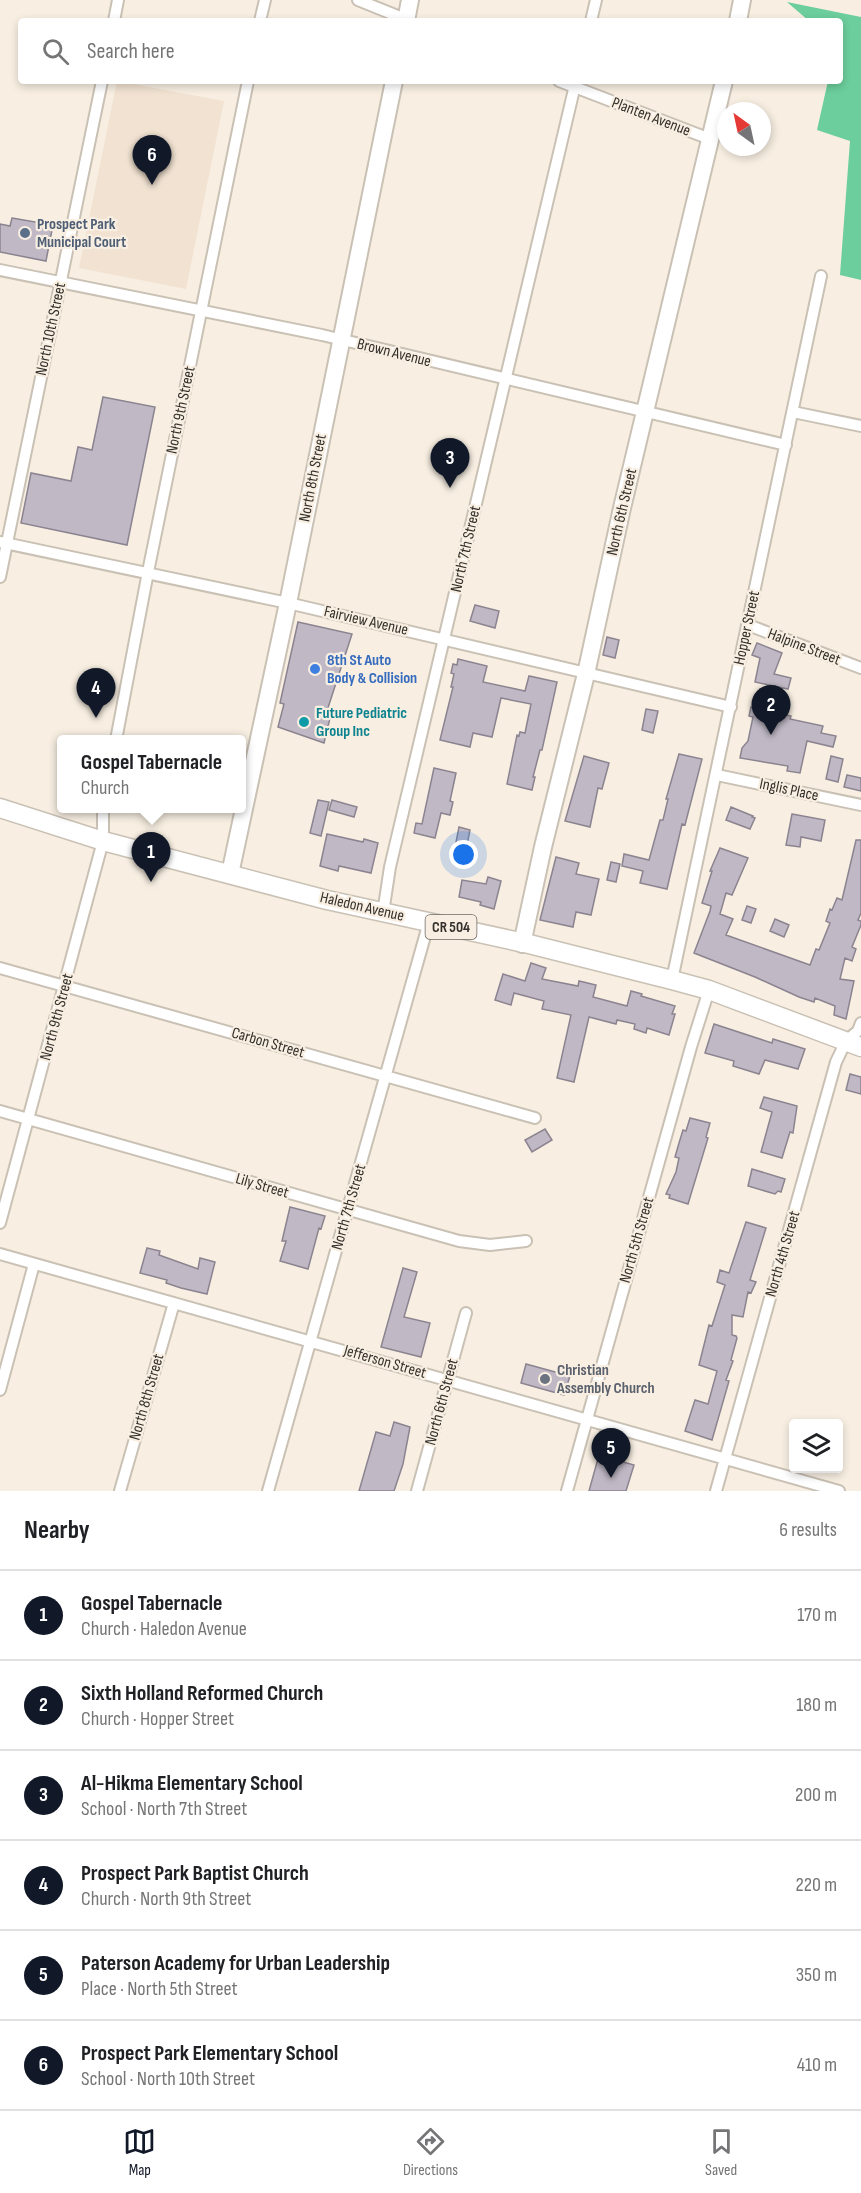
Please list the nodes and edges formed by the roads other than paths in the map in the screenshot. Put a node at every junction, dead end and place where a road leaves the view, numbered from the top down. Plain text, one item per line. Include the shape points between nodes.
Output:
1 (118, 0) edge
2 (265, 0) edge
3 (358, 0) edge
4 (410, 0) edge
5 (596, 0) edge
6 (742, 0) edge
7 (115, 18) edge
8 (261, 18) edge
9 (402, 18) edge
10 (407, 18) edge
11 (592, 18) edge
12 (739, 18) edge
13 (101, 84) edge
14 (247, 84) edge
15 (393, 84) edge
16 (576, 84) edge
17 (723, 84) edge
18 (710, 139) junction
19 (0, 270) edge
20 (822, 276) dead end
21 (61, 282) junction
22 (202, 310) junction
23 (342, 340) junction
24 (506, 380) junction
25 (646, 412) junction
26 (793, 412) junction
27 (861, 426) edge
28 (786, 445) junction
29 (4, 542) edge
30 (148, 572) junction
31 (0, 578) edge
32 (288, 603) junction
33 (748, 625) junction
34 (445, 640) junction
35 (861, 668) edge
36 (585, 674) junction
37 (731, 707) junction
38 (117, 735) edge
39 (717, 775) junction
40 (246, 799) edge
41 (861, 805) edge
42 (0, 808) edge
43 (103, 813) edge
44 (243, 813) edge
45 (104, 841) junction
46 (230, 874) junction
47 (383, 913) junction
48 (429, 922) junction
49 (522, 944) junction
50 (0, 968) edge
51 (672, 980) junction
52 (65, 986) junction
53 (710, 990) junction
54 (861, 1023) edge
55 (853, 1044) edge
56 (385, 1076) junction
57 (0, 1111) edge
58 (29, 1119) junction
59 (535, 1119) dead end
60 (348, 1209) junction
61 (0, 1223) edge
62 (526, 1241) dead end
63 (0, 1254) edge
64 (34, 1264) junction
65 (174, 1303) junction
66 (466, 1313) dead end
67 (311, 1341) junction
68 (448, 1380) junction
69 (0, 1390) edge
70 (587, 1419) junction
71 (725, 1459) junction
72 (120, 1491) edge
73 (268, 1491) edge
74 (417, 1491) edge
75 (567, 1491) edge
76 (716, 1491) edge
77 (839, 1491) edge

1 - 7 street
2 - 8 street
3 - 9 street
4 - 10 main road
5 - 11 street
6 - 12 main road
13 - 21 street, North 10th Street
14 - 22 street, North 9th Street
15 - 23 main road, North 8th Street
16 - 18 street, Planten Avenue
16 - 24 street, North 7th Street
17 - 18 main road, North 6th Street
18 - 25 main road, North 6th Street
19 - 21 street, Brown Avenue
20 - 26 street, Hopper Street
21 - 22 street, Brown Avenue
21 - 29 street, North 10th Street
22 - 23 street, Brown Avenue
22 - 30 street, North 9th Street
23 - 24 street, Brown Avenue
23 - 32 main road, North 8th Street
24 - 25 street, Brown Avenue
24 - 34 street, North 7th Street
25 - 28 street, Brown Avenue
25 - 36 main road, North 6th Street
26 - 27 street
26 - 28 street, Hopper Street
28 - 33 street, Hopper Street
29 - 30 street, Fairview Avenue
29 - 31 street, North 10th Street
30 - 32 street, Fairview Avenue
30 - 38 street, North 9th Street
32 - 34 street, Fairview Avenue
32 - 40 main road, North 8th Street
33 - 35 street, Halpine Street
33 - 37 street, Hopper Street
34 - 36 street, Fairview Avenue
34 - 47 street, North 7th Street via 390,867
36 - 37 street, Fairview Avenue
36 - 49 main road, North 6th Street
37 - 39 street, Hopper Street
39 - 41 street, Inglis Place
39 - 51 street, Hopper Street
42 - 45 main road, Haledon Avenue / CR 504
43 - 45 street, North 9th Street
44 - 46 main road, North 8th Street
45 - 46 main road, Haledon Avenue / CR 504
45 - 52 street, North 9th Street
46 - 47 main road, Haledon Avenue / CR 504
47 - 48 main road, Haledon Avenue / CR 504
48 - 49 main road, Haledon Avenue / CR 504
48 - 56 street, North 7th Street
49 - 51 main road, Haledon Avenue / CR 504
50 - 52 street, Carbon Street
51 - 53 main road, Haledon Avenue / CR 504
52 - 56 street, Carbon Street
52 - 58 street, North 9th Street
53 - 55 main road, Haledon Avenue / CR 504
53 - 70 street, North 5th Street
54 - 55 street, North 4th Street
55 - 71 street, North 4th Street via 836,1062
56 - 59 street, Carbon Street
56 - 60 street, North 7th Street
57 - 58 street, Lily Street
58 - 60 street, Lily Street
58 - 61 street, North 9th Street
60 - 62 street, Lily Street via 459,1241 490,1245
60 - 67 street, North 7th Street
63 - 64 street, Jefferson Street
64 - 65 street, Jefferson Street
64 - 69 street
65 - 67 street, Jefferson Street
65 - 72 street, North 8th Street
66 - 68 street, North 6th Street
67 - 68 street, Jefferson Street
67 - 73 street, North 7th Street
68 - 70 street, Jefferson Street
68 - 74 street, North 6th Street
70 - 71 street, Jefferson Street
70 - 75 street, North 5th Street
71 - 76 street, North 4th Street
71 - 77 street, Jefferson Street

